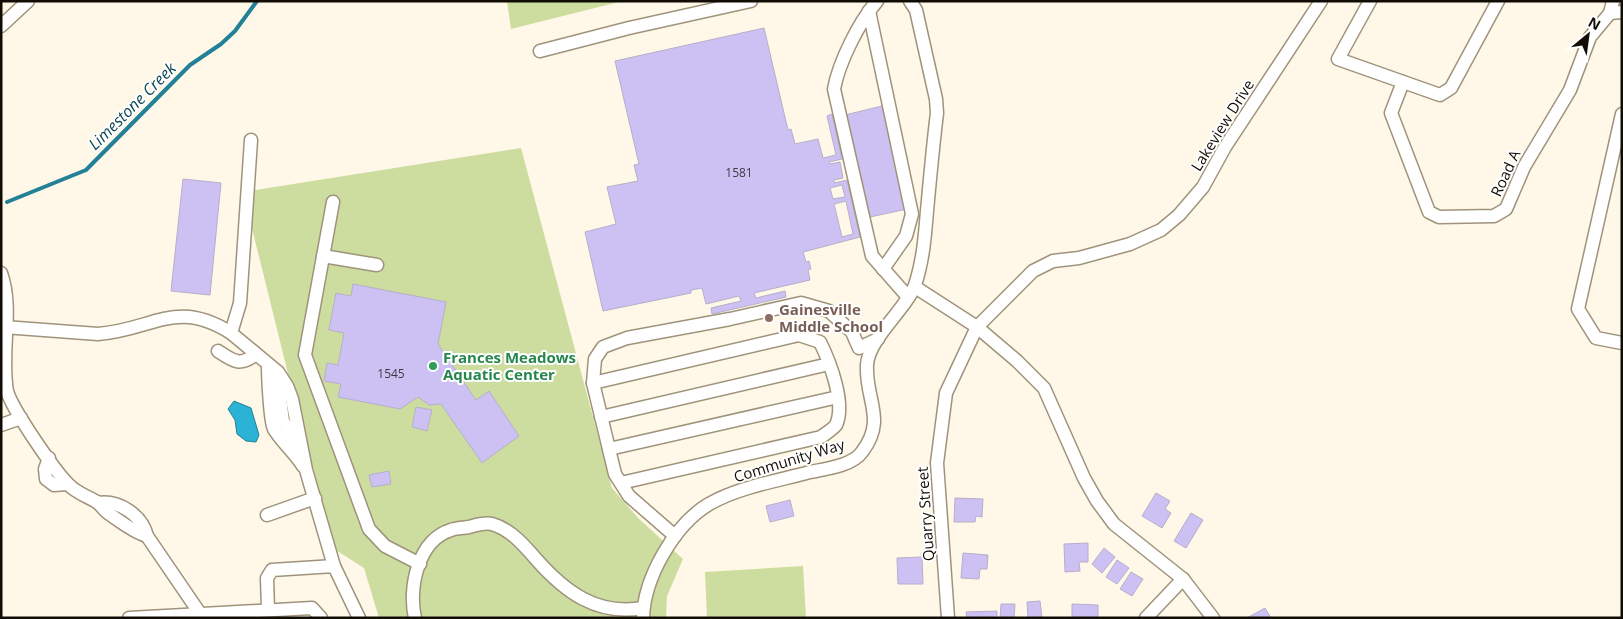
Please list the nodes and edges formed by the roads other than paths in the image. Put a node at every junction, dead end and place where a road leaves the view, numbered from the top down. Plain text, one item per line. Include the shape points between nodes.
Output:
1 (28, 1) edge
2 (751, 1) edge
3 (910, 1) edge
4 (1321, 1) edge
5 (1370, 1) edge
6 (1498, 1) edge
7 (873, 6) edge
8 (1615, 9) edge
9 (1, 26) edge
10 (540, 51) dead end
11 (1403, 82) junction
12 (1622, 114) edge
13 (251, 140) dead end
14 (333, 202) dead end
15 (1130, 244) joint
16 (323, 256) junction
17 (377, 266) dead end
18 (883, 269) junction
19 (1, 273) edge
20 (911, 292) junction
21 (977, 327) junction
22 (3, 328) edge
23 (231, 333) junction
24 (878, 339) junction
25 (1622, 344) edge
26 (218, 351) dead end
27 (256, 354) junction
28 (830, 364) junction
29 (268, 365) junction
30 (593, 383) junction
31 (838, 397) junction
32 (601, 417) junction
33 (21, 418) junction
34 (1, 425) edge
35 (609, 449) junction
36 (306, 470) junction
37 (621, 483) junction
38 (315, 498) junction
39 (268, 515) dead end
40 (675, 536) junction
41 (420, 564) junction
42 (334, 566) junction
43 (1183, 579) junction
44 (268, 610) junction
45 (643, 613) edge
46 (201, 615) edge
47 (129, 618) edge
48 (321, 618) edge
49 (359, 618) edge
50 (415, 618) edge
51 (948, 618) edge
52 (1146, 618) edge
53 (1213, 618) edge

1 - 9 street
2 - 10 street
3 - 20 street via 916,10 937,113 922,258
4 - 15 street, Lakeview Drive via 1225,147 1203,187 1161,230
5 - 11 street via 1338,59
6 - 11 street via 1451,88 1440,95
7 - 18 street via 912,214 906,236
7 - 18 street via 837,72 834,89 872,256
8 - 11 street, Road A via 1590,37 1570,90 1524,167 1506,209 1494,216 1439,217 1429,212 1391,113
12 - 25 street via 1578,309 1596,338
13 - 23 street via 240,303
14 - 16 street
15 - 21 street, Quarry Street via 1079,258 1053,260 1032,270
16 - 17 street
16 - 41 street via 305,355 369,529 385,546
18 - 20 street
19 - 22 street via 7,288
20 - 21 street
20 - 24 street, Community Way
21 - 43 street via 1017,360 1044,388 1084,478 1114,524
21 - 51 street, Quarry Street via 946,393 937,463
22 - 23 street via 98,334 184,315 206,320
22 - 33 street via 8,392
23 - 27 street
24 - 30 street via 859,348 852,332 829,311 801,303 628,338 603,347 595,358
24 - 40 street, Community Way via 867,364 876,417 872,435 861,454 841,465 741,491 708,504
26 - 27 street via 241,362 247,362
27 - 29 street
28 - 30 street via 820,342 799,335
28 - 31 street
28 - 32 street
29 - 36 street via 278,372 290,392
29 - 36 street via 272,424
30 - 32 street
31 - 35 street
31 - 37 street via 840,405 836,426 821,437
32 - 35 street
33 - 34 street
33 - 46 street via 67,484 98,503 110,501 135,515
35 - 37 street via 615,474
36 - 38 street
37 - 40 street via 629,496
38 - 39 street
38 - 42 street
40 - 45 street, Community Way via 651,578
41 - 45 street via 429,544 449,530 490,523 523,544 572,594 605,608
41 - 50 street via 413,587
42 - 44 street via 272,570 267,578
42 - 49 street
43 - 52 street
43 - 53 street
44 - 46 street
44 - 48 street via 312,608
46 - 47 street

